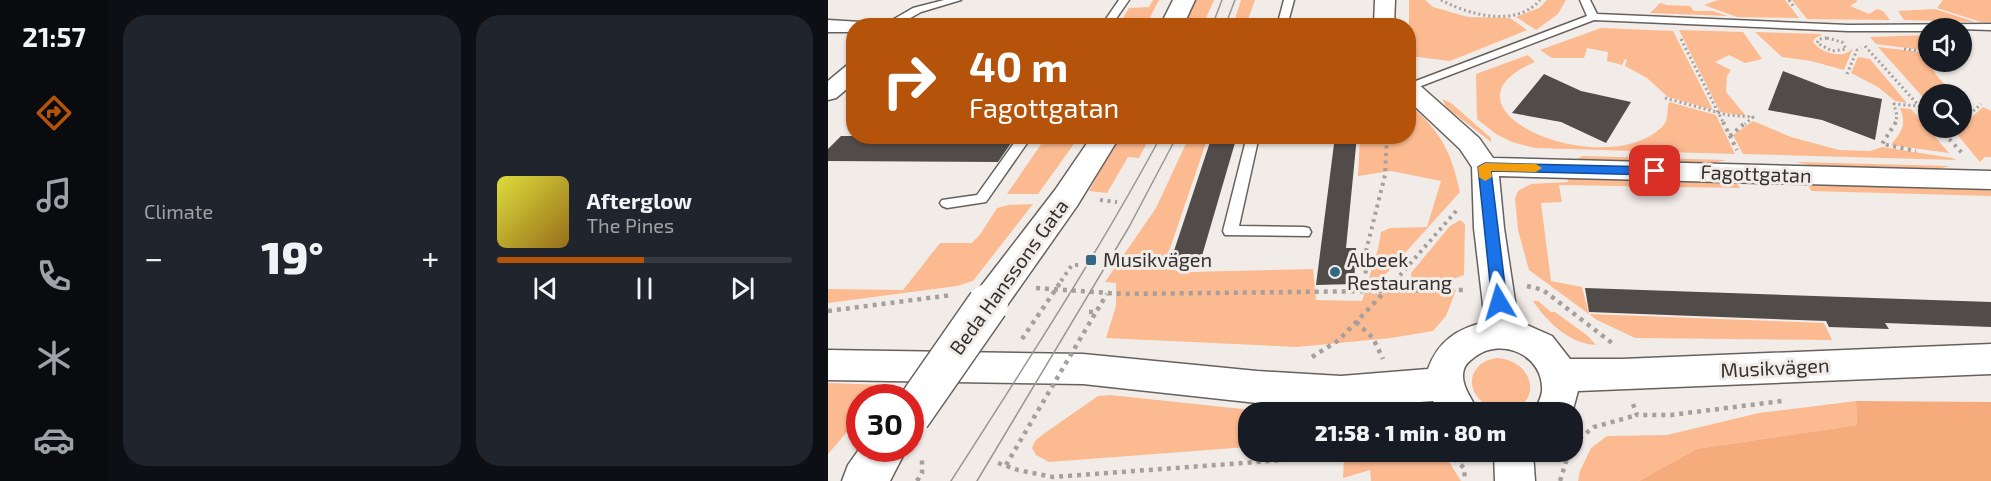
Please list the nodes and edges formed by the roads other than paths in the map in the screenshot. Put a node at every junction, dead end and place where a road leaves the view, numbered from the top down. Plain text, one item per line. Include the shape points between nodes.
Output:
1 (956, 0) edge
2 (1124, 0) edge
3 (1184, 0) edge
4 (1289, 0) edge
5 (1385, 0) edge
6 (1585, 0) edge
7 (1593, 17) junction
8 (902, 18) edge
9 (1112, 18) edge
10 (1175, 18) edge
11 (1284, 18) edge
12 (1384, 18) edge
13 (828, 26) edge
14 (846, 26) edge
15 (1991, 27) edge
16 (846, 78) edge
17 (1416, 84) edge
18 (828, 93) edge
19 (1416, 94) edge
20 (1020, 144) edge
21 (1101, 144) edge
22 (1251, 144) edge
23 (1485, 167) junction
24 (1991, 180) edge
25 (947, 203) dead end
26 (1304, 232) dead end
27 (1503, 333) junction
28 (1991, 359) edge
29 (828, 365) edge
30 (1558, 375) junction
31 (1452, 398) edge
32 (1558, 402) edge
33 (924, 403) edge
34 (883, 462) edge
35 (1514, 462) edge
36 (864, 481) edge
37 (1515, 481) edge

1 - 8 lane
2 - 9 lane
3 - 10 street
4 - 11 lane
5 - 12 street
6 - 7 lane
7 - 15 lane via 1848,28
7 - 17 lane
13 - 14 street
16 - 18 street
19 - 23 street via 1470,144
20 - 25 lane via 981,199
21 - 33 street, Beda Hanssons Gata, bridge via 1066,198 976,299
22 - 26 lane via 1230,231
23 - 24 street, Fagottgatan
23 - 27 street
27 - 30 street via 1524,338 1542,349
27 - 31 street via 1477,336 1449,360 1445,372
28 - 30 street, Musikvägen
29 - 31 street via 1083,369 1257,387
30 - 32 street
34 - 36 street, Beda Hanssons Gata
35 - 37 street

